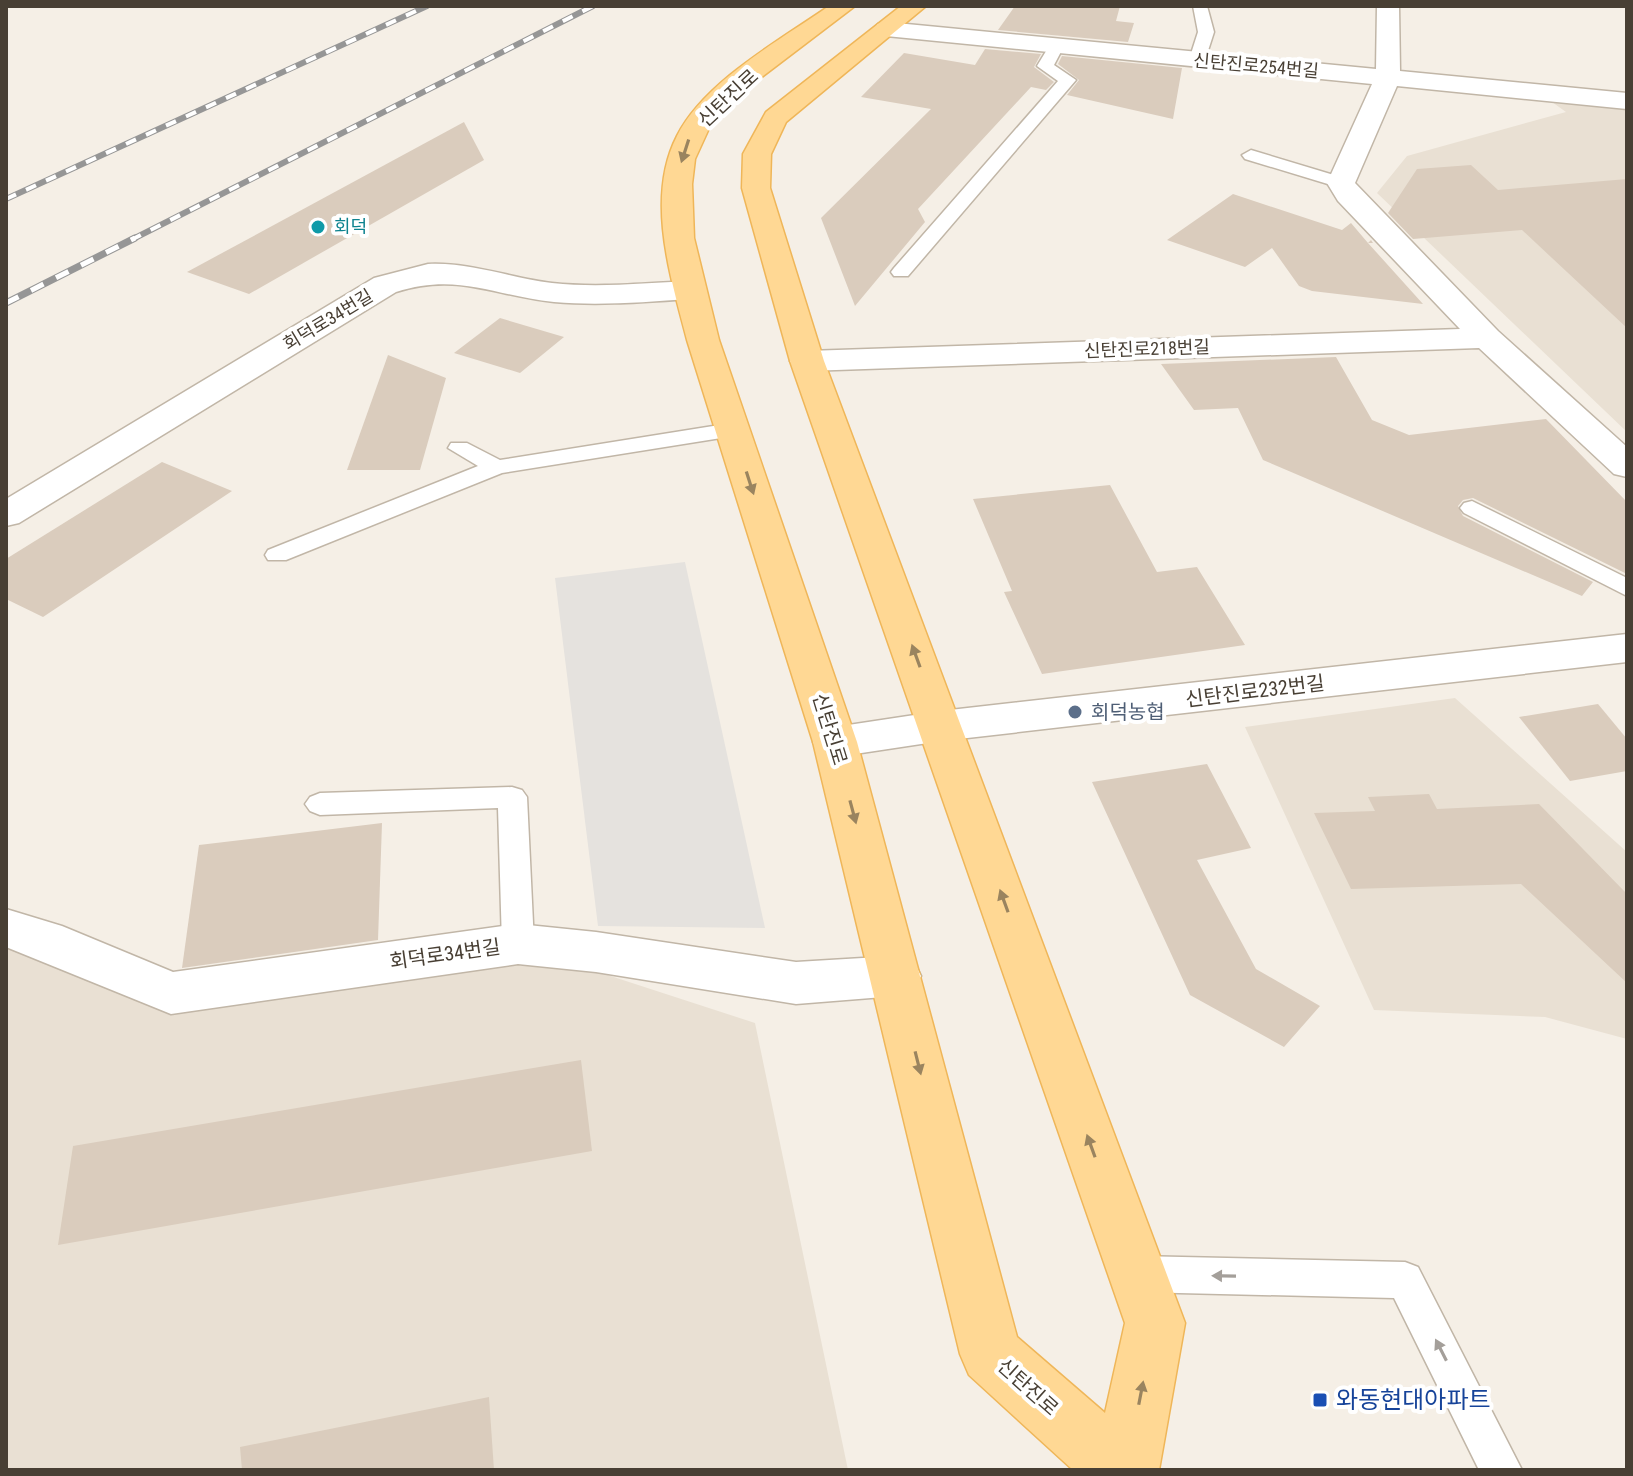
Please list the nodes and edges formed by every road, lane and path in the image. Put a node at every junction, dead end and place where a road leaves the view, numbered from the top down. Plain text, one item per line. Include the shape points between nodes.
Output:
1 (810, 6) edge
2 (844, 6) edge
3 (1200, 6) edge
4 (1388, 6) edge
5 (900, 17) edge
6 (1056, 46) junction
7 (1197, 60) junction
8 (1388, 77) junction
9 (729, 91) junction
10 (1627, 101) edge
11 (1251, 155) dead end
12 (1341, 183) junction
13 (901, 272) dead end
14 (690, 290) junction
15 (1487, 338) junction
16 (807, 361) junction
17 (732, 430) junction
18 (459, 448) dead end
19 (1627, 466) edge
20 (497, 467) junction
21 (1472, 508) dead end
22 (6, 515) edge
23 (277, 555) dead end
24 (1627, 588) edge
25 (1627, 648) edge
26 (941, 726) junction
27 (835, 742) junction
28 (320, 804) dead end
29 (6, 928) edge
30 (518, 944) junction
31 (896, 976) junction
32 (1137, 1274) junction
33 (1123, 1470) edge
34 (1501, 1470) edge

1 - 9 main road via 760,45
2 - 9 main road, 신탄진로
3 - 7 lane via 1206,32
4 - 8 street
5 - 6 street, 신탄진로254번길
5 - 16 main road, 신탄진로 via 775,118 757,154 756,188
6 - 7 street, 신탄진로254번길
6 - 13 lane via 1045,66 1068,80
7 - 8 street, 신탄진로254번길
8 - 10 street, 신탄진로254번길
8 - 12 street
9 -> 14 main road, 신탄진로 via 690,135 678,173 677,209
11 - 12 lane
12 - 15 street
14 - 17 main road, 신탄진로
14 - 22 street, 회덕로34번길 via 536,290 447,270 413,275 385,285
15 - 16 street, 신탄진로218번길
15 - 19 street
26 -> 16 main road, 신탄진로
17 - 20 lane
17 -> 27 main road, 신탄진로
18 - 20 lane
20 - 23 lane
21 - 24 lane
25 - 26 street, 신탄진로232번길
26 - 27 street, 신탄진로232번길
32 -> 26 main road, 신탄진로
27 -> 31 main road, 신탄진로
28 - 30 lane via 512,797
29 - 30 street, 회덕로34번길 via 171,993
30 - 31 street, 회덕로34번길 via 796,983
31 -> 33 main road, 신탄진로 via 991,1354
33 -> 32 main road, 신탄진로 via 1155,1323
34 -> 32 lane via 1405,1280

